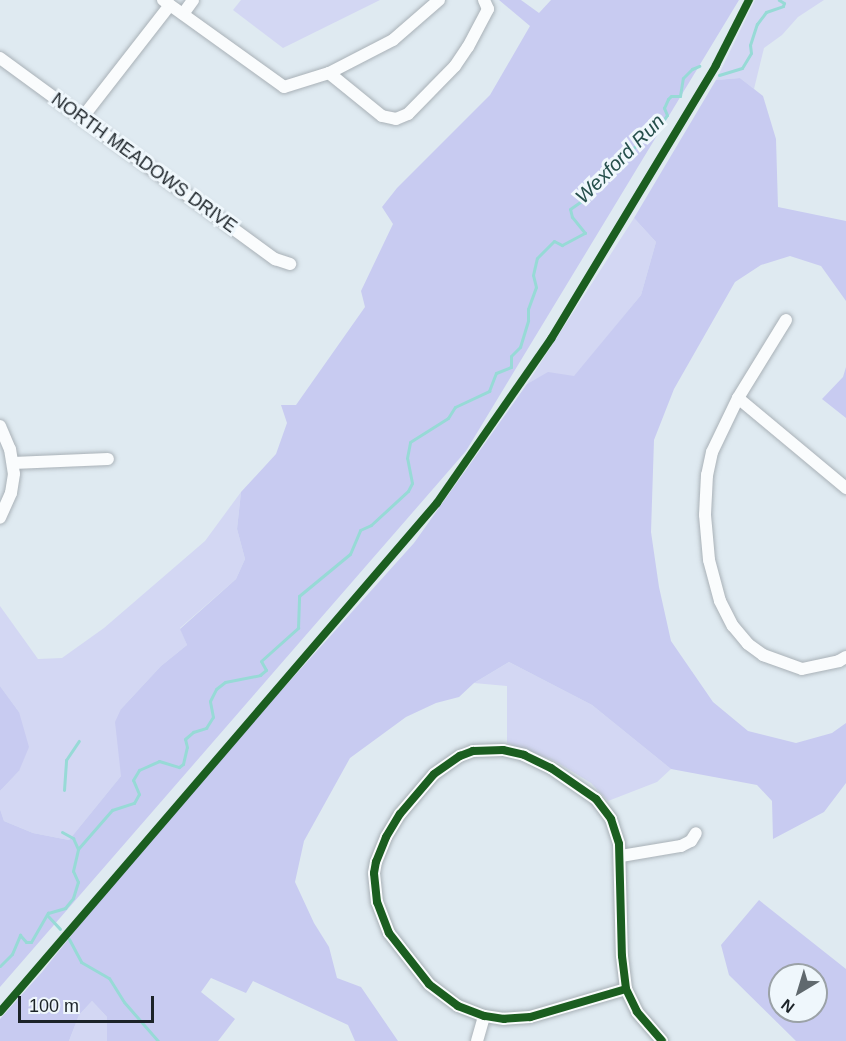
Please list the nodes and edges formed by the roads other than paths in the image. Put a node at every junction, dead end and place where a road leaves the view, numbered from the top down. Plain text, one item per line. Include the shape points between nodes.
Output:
1 (193, 0) edge
2 (439, 0) edge
3 (484, 0) edge
4 (166, 3) edge
5 (183, 14) junction
6 (0, 58) edge
7 (329, 73) junction
8 (82, 118) junction
9 (290, 264) dead end
10 (786, 320) dead end
11 (738, 398) junction
12 (0, 426) edge
13 (108, 459) dead end
14 (13, 463) junction
15 (846, 488) edge
16 (0, 518) edge
17 (846, 657) edge
18 (696, 833) dead end
19 (621, 856) junction
20 (626, 989) junction
21 (484, 1016) junction
22 (477, 1041) edge
23 (662, 1041) edge

1 - 5 street
2 - 7 street via 393,40
3 - 7 street via 488,9 468,47 408,114 396,119 382,116
4 - 5 street
4 - 8 street
5 - 7 street via 284,87
6 - 8 street, NORTH MEADOWS DRIVE
8 - 9 street, NORTH MEADOWS DRIVE via 275,259
10 - 11 street
11 - 15 street
11 - 17 street via 719,433 707,475 706,538 720,601 748,644 783,664 802,669
12 - 14 street
13 - 14 street
14 - 16 street via 10,493
18 - 19 street via 681,846
19 - 20 street
19 - 21 street via 613,825 596,799 524,755 503,750 473,751 447,763 421,788 400,814 380,851 374,873 377,902 389,933 429,984 458,1006
20 - 21 street via 530,1017
20 - 23 street via 637,1012
21 - 22 street

